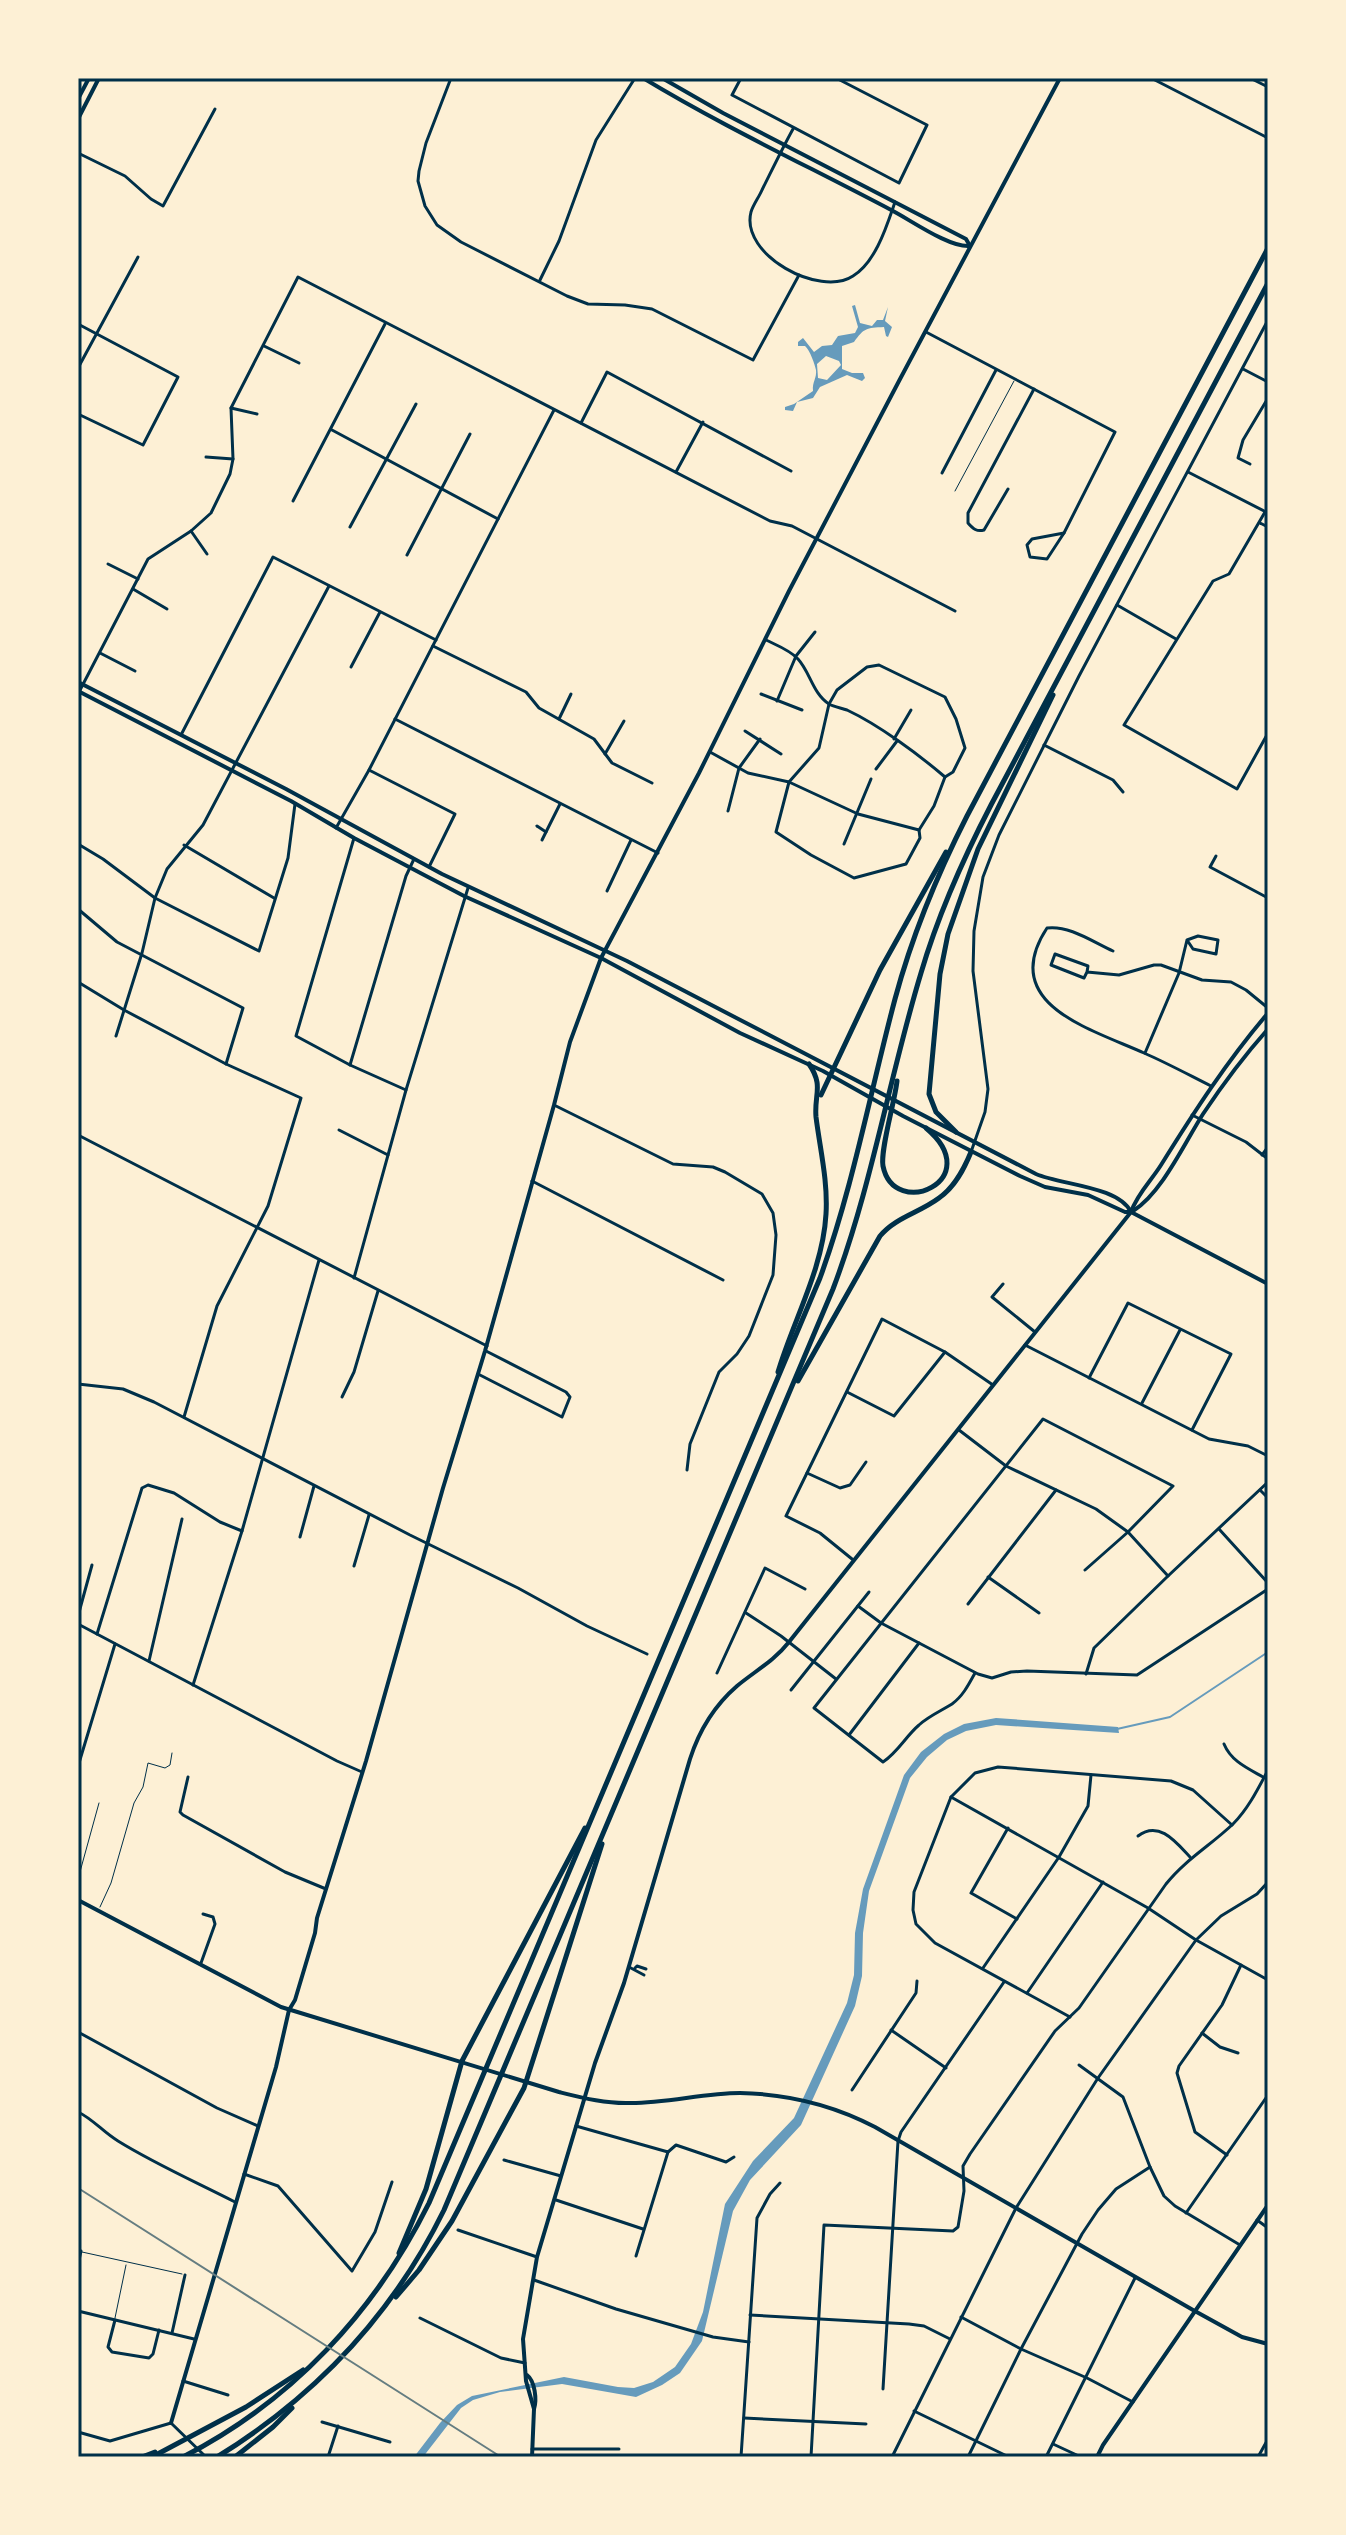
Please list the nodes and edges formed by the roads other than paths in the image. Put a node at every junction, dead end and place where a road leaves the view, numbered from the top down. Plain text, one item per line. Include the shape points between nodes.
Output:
1 (89, 78) edge
2 (99, 78) edge
3 (451, 78) edge
4 (635, 78) edge
5 (643, 78) edge
6 (662, 78) edge
7 (741, 78) edge
8 (836, 78) edge
9 (1060, 78) edge
10 (1151, 78) edge
11 (1250, 78) edge
12 (1268, 87) edge
13 (78, 99) edge
14 (215, 109) dead end
15 (78, 119) edge
16 (793, 129) junction
17 (1268, 138) edge
18 (785, 145) junction
19 (78, 153) edge
20 (780, 153) junction
21 (895, 202) junction
22 (892, 211) junction
23 (970, 246) junction
24 (1268, 248) edge
25 (138, 257) dead end
26 (799, 275) junction
27 (539, 281) junction
28 (1268, 283) edge
29 (1268, 320) edge
30 (386, 323) junction
31 (78, 324) edge
32 (926, 332) junction
33 (96, 334) junction
34 (264, 346) junction
35 (299, 363) dead end
36 (78, 368) edge
37 (1242, 369) junction
38 (996, 370) junction
39 (1015, 379) junction
40 (1268, 382) edge
41 (1034, 389) junction
42 (1268, 398) edge
43 (416, 404) dead end
44 (231, 408) junction
45 (554, 410) junction
46 (78, 414) edge
47 (257, 414) dead end
48 (703, 422) junction
49 (581, 423) junction
50 (331, 429) junction
51 (470, 434) dead end
52 (206, 457) dead end
53 (233, 459) junction
54 (387, 459) junction
55 (1250, 464) dead end
56 (791, 471) dead end
57 (676, 472) junction
58 (1188, 472) junction
59 (942, 473) dead end
60 (441, 488) junction
61 (1008, 489) dead end
62 (955, 491) dead end
63 (293, 501) dead end
64 (1267, 512) edge
65 (498, 519) junction
66 (1260, 523) junction
67 (350, 527) dead end
68 (1268, 527) edge
69 (191, 531) junction
70 (1064, 533) junction
71 (818, 538) junction
72 (207, 554) dead end
73 (407, 555) dead end
74 (108, 564) dead end
75 (138, 579) junction
76 (329, 586) junction
77 (133, 589) junction
78 (1117, 605) junction
79 (167, 609) dead end
80 (955, 611) dead end
81 (380, 612) junction
82 (815, 632) dead end
83 (1177, 639) junction
84 (436, 640) junction
85 (766, 640) junction
86 (433, 646) junction
87 (100, 653) junction
88 (796, 656) junction
89 (1065, 666) junction
90 (351, 667) dead end
91 (135, 671) dead end
92 (80, 684) edge
93 (79, 692) edge
94 (571, 694) dead end
95 (761, 694) dead end
96 (777, 701) junction
97 (829, 704) junction
98 (802, 710) dead end
99 (911, 710) dead end
100 (395, 719) junction
101 (559, 719) junction
102 (624, 721) dead end
103 (745, 731) dead end
104 (1268, 733) edge
105 (181, 735) junction
106 (760, 739) junction
107 (895, 740) junction
108 (1044, 745) junction
109 (710, 752) junction
110 (605, 754) junction
111 (781, 754) dead end
112 (236, 763) junction
113 (739, 768) junction
114 (876, 769) dead end
115 (369, 770) junction
116 (232, 771) junction
117 (945, 777) junction
118 (871, 779) dead end
119 (789, 782) junction
120 (652, 783) dead end
121 (1123, 792) dead end
122 (295, 804) junction
123 (560, 804) junction
124 (728, 811) dead end
125 (858, 814) junction
126 (340, 820) junction
127 (537, 826) dead end
128 (336, 828) junction
129 (919, 830) junction
130 (959, 831) junction
131 (546, 832) junction
132 (354, 838) junction
133 (542, 840) dead end
134 (631, 840) junction
135 (78, 844) edge
136 (844, 844) dead end
137 (184, 845) junction
138 (658, 853) junction
139 (1216, 856) dead end
140 (414, 859) junction
141 (429, 867) junction
142 (409, 868) junction
143 (468, 888) junction
144 (607, 891) dead end
145 (464, 896) junction
146 (155, 898) junction
147 (274, 898) junction
148 (1268, 898) edge
149 (78, 909) edge
150 (517, 919) junction
151 (543, 921) junction
152 (1187, 940) junction
153 (605, 951) junction
154 (1113, 951) dead end
155 (142, 953) junction
156 (601, 958) junction
157 (1087, 972) junction
158 (1179, 973) junction
159 (78, 982) edge
160 (124, 1010) junction
161 (1268, 1011) edge
162 (1268, 1029) edge
163 (116, 1036) dead end
164 (1145, 1053) junction
165 (899, 1057) junction
166 (226, 1064) junction
167 (809, 1064) junction
168 (350, 1065) junction
169 (833, 1067) junction
170 (829, 1074) junction
171 (1211, 1086) junction
172 (406, 1090) junction
173 (554, 1105) junction
174 (1192, 1114) junction
175 (1200, 1119) junction
176 (926, 1128) junction
177 (339, 1130) dead end
178 (956, 1132) junction
179 (819, 1134) junction
180 (78, 1135) edge
181 (975, 1142) junction
182 (1268, 1147) edge
183 (971, 1152) junction
184 (388, 1155) junction
185 (1262, 1155) junction
186 (1268, 1159) edge
187 (532, 1181) junction
188 (1131, 1212) junction
189 (257, 1228) junction
190 (319, 1259) junction
191 (354, 1278) junction
192 (723, 1280) dead end
193 (1003, 1284) dead end
194 (1268, 1284) edge
195 (378, 1290) junction
196 (1180, 1330) junction
197 (1035, 1332) junction
198 (1024, 1345) junction
199 (486, 1348) junction
200 (945, 1352) junction
201 (478, 1374) junction
202 (1089, 1378) junction
203 (78, 1384) edge
204 (993, 1385) junction
205 (847, 1392) junction
206 (789, 1395) junction
207 (342, 1397) dead end
208 (768, 1402) junction
209 (1142, 1403) junction
210 (184, 1417) junction
211 (959, 1430) junction
212 (1192, 1430) junction
213 (1268, 1456) edge
214 (263, 1459) junction
215 (866, 1462) dead end
216 (1006, 1466) junction
217 (687, 1470) dead end
218 (807, 1473) junction
219 (1268, 1482) edge
220 (315, 1485) junction
221 (1056, 1490) junction
222 (1260, 1490) junction
223 (1268, 1498) edge
224 (369, 1514) junction
225 (182, 1519) dead end
226 (1219, 1529) junction
227 (242, 1531) junction
228 (1128, 1532) junction
229 (300, 1537) dead end
230 (428, 1545) junction
231 (855, 1561) junction
232 (92, 1565) dead end
233 (354, 1566) dead end
234 (1085, 1570) dead end
235 (1168, 1576) junction
236 (988, 1577) junction
237 (1268, 1586) edge
238 (805, 1589) dead end
239 (869, 1592) dead end
240 (968, 1604) dead end
241 (858, 1606) junction
242 (746, 1613) junction
243 (1039, 1613) dead end
244 (78, 1616) edge
245 (881, 1623) junction
246 (78, 1624) edge
247 (97, 1634) junction
248 (789, 1642) junction
249 (919, 1643) junction
250 (115, 1644) junction
251 (647, 1654) dead end
252 (149, 1661) junction
253 (813, 1663) junction
254 (717, 1673) dead end
255 (975, 1673) junction
256 (1086, 1674) junction
257 (836, 1679) junction
258 (193, 1685) junction
259 (791, 1690) dead end
260 (849, 1736) junction
261 (1224, 1744) dead end
262 (172, 1753) dead end
263 (79, 1763) edge
264 (1268, 1770) edge
265 (363, 1772) junction
266 (1091, 1774) junction
267 (188, 1777) dead end
268 (1264, 1777) junction
269 (951, 1797) junction
270 (99, 1803) dead end
271 (596, 1811) junction
272 (610, 1819) junction
273 (1232, 1825) junction
274 (1008, 1828) junction
275 (1138, 1836) dead end
276 (1059, 1857) junction
277 (1190, 1858) junction
278 (78, 1879) edge
279 (1103, 1882) junction
280 (1268, 1882) edge
281 (326, 1889) junction
282 (78, 1900) edge
283 (1148, 1908) junction
284 (98, 1911) junction
285 (203, 1914) dead end
286 (1017, 1919) junction
287 (1196, 1940) junction
288 (201, 1963) junction
289 (1241, 1965) junction
290 (632, 1968) junction
291 (983, 1968) junction
292 (646, 1969) dead end
293 (644, 1975) dead end
294 (1268, 1980) edge
295 (917, 1981) dead end
296 (1005, 1981) junction
297 (1027, 1993) junction
298 (289, 2010) junction
299 (1070, 2017) junction
300 (891, 2030) junction
301 (78, 2032) edge
302 (1202, 2033) junction
303 (1238, 2053) dead end
304 (461, 2063) junction
305 (1079, 2065) dead end
306 (946, 2068) junction
307 (1098, 2078) junction
308 (526, 2083) junction
309 (852, 2090) dead end
310 (1268, 2095) edge
311 (584, 2098) junction
312 (78, 2112) edge
313 (258, 2126) junction
314 (576, 2126) junction
315 (898, 2141) junction
316 (668, 2152) junction
317 (1227, 2155) junction
318 (734, 2157) dead end
319 (504, 2160) dead end
320 (1150, 2167) junction
321 (244, 2174) junction
322 (561, 2176) junction
323 (963, 2179) junction
324 (392, 2182) dead end
325 (780, 2183) dead end
326 (554, 2199) junction
327 (235, 2202) junction
328 (1268, 2205) edge
329 (1016, 2208) junction
330 (1186, 2213) junction
331 (1257, 2220) junction
332 (893, 2227) junction
333 (1268, 2228) edge
334 (643, 2229) junction
335 (458, 2230) dead end
336 (1077, 2243) junction
337 (1240, 2245) junction
338 (80, 2251) edge
339 (636, 2256) dead end
340 (537, 2257) junction
341 (127, 2262) junction
342 (78, 2265) edge
343 (390, 2272) junction
344 (185, 2275) joint
345 (1135, 2278) junction
346 (532, 2279) junction
347 (384, 2309) junction
348 (1193, 2310) junction
349 (78, 2311) edge
350 (750, 2315) junction
351 (961, 2317) junction
352 (420, 2318) dead end
353 (819, 2318) junction
354 (115, 2320) junction
355 (887, 2322) junction
356 (159, 2330) junction
357 (172, 2333) junction
358 (194, 2339) junction
359 (950, 2339) junction
360 (749, 2342) junction
361 (1268, 2344) edge
362 (1021, 2349) junction
363 (314, 2363) junction
364 (525, 2363) junction
365 (1087, 2378) junction
366 (183, 2381) junction
367 (883, 2389) dead end
368 (305, 2393) junction
369 (228, 2395) dead end
370 (1133, 2402) junction
371 (914, 2411) junction
372 (744, 2418) junction
373 (322, 2422) dead end
374 (813, 2422) junction
375 (171, 2423) junction
376 (866, 2424) dead end
377 (338, 2426) junction
378 (78, 2432) edge
379 (1268, 2439) edge
380 (976, 2441) junction
381 (390, 2442) dead end
382 (1053, 2444) junction
383 (171, 2446) junction
384 (532, 2449) junction
385 (619, 2449) dead end
386 (142, 2457) edge
387 (152, 2457) edge
388 (183, 2457) edge
389 (206, 2457) edge
390 (217, 2457) edge
391 (235, 2457) edge
392 (328, 2457) edge
393 (532, 2457) edge
394 (741, 2457) edge
395 (811, 2457) edge
396 (892, 2457) edge
397 (968, 2457) edge
398 (1009, 2457) edge
399 (1046, 2457) edge
400 (1081, 2457) edge
401 (1097, 2457) edge
402 (1258, 2457) edge

1 - 13 main road
2 - 15 main road
3 - 27 street via 420,164 425,206 449,234
4 - 27 street via 594,145
5 - 20 main road
6 - 18 main road
7 - 16 street via 732,95
8 - 16 street via 927,125 899,183
9 - 23 main road
10 - 17 street
11 - 12 street
14 - 19 street via 163,206 125,176
16 - 18 street
18 - 20 street
18 - 21 main road
20 - 22 main road
20 - 26 street via 750,214 752,233 758,248
21 - 22 street
21 - 23 main road via 966,239
22 - 23 main road via 962,247
22 - 26 street via 865,266 852,278 820,283
23 - 32 main road
24 - 130 highway
25 - 33 street
26 - 27 street via 753,360 652,309 588,304
28 - 89 highway
29 - 37 street
30 - 34 street via 298,277
30 - 45 street
30 - 50 street
31 - 33 street
32 - 38 street
32 - 71 main road
33 - 36 street
33 - 46 street via 178,377 143,445
34 - 35 street
34 - 44 street
37 - 40 street
37 - 58 street
38 - 39 street
38 - 59 street
39 - 41 street
39 - 62 lane
41 - 61 street via 968,513 972,529 984,530
41 - 70 street via 1115,432
42 - 55 street via 1238,458
43 - 54 street
44 - 47 street
44 - 53 street
45 - 49 street
45 - 65 street
48 - 49 street via 607,372
48 - 56 street
48 - 57 street
49 - 57 street
50 - 54 street
50 - 63 street
51 - 60 street
52 - 53 street
53 - 69 street via 211,513
54 - 60 street
54 - 67 street
57 - 71 street via 770,521
58 - 64 street
58 - 78 street
60 - 65 street
60 - 73 street
64 - 66 street
65 - 84 street
66 - 68 street
66 - 83 street via 1229,574 1213,581
69 - 72 street
69 - 75 street via 148,559
70 - 70 street via 1047,559 1030,557 1027,545 1032,539
71 - 80 street
71 - 85 main road
74 - 75 street
75 - 77 street
76 - 81 street
76 - 105 street via 273,557
76 - 112 street
77 - 79 street
77 - 87 street
78 - 83 street
78 - 108 street
81 - 84 street
81 - 90 street
82 - 88 street
83 - 104 street via 1124,725 1237,789
84 - 86 street
85 - 88 street
85 - 109 main road
86 - 100 street
86 - 101 street via 526,692 539,708
87 - 91 street
87 - 92 street
88 - 96 street
88 - 97 street
89 - 165 highway via 955,879 926,957
89 - 178 highway via 975,855 945,946 929,1094 936,1112
92 - 93 street
92 - 105 main road
93 - 116 main road
94 - 101 street
95 - 96 street
96 - 98 street
97 - 107 street
97 - 117 street via 837,690 867,667 879,665 945,697 965,748
97 - 119 street via 819,748
99 - 107 street
100 - 115 street
100 - 123 street
101 - 110 street via 594,739
102 - 110 street
103 - 106 street
105 - 112 main road
106 - 111 street
106 - 113 street
107 - 114 street
107 - 117 street
108 - 121 street via 1113,780
108 - 181 street via 996,842 977,902 973,971 988,1089
109 - 113 street
109 - 138 main road
110 - 120 street
112 - 116 street
112 - 126 main road
113 - 119 street
113 - 124 street
115 - 126 street
115 - 141 street via 455,814
116 - 122 main road
116 - 137 street via 203,825
117 - 129 street
118 - 125 street
119 - 125 street
119 - 129 street via 776,832 854,878 906,864
122 - 128 main road
122 - 147 street via 288,858
123 - 131 street
123 - 134 street
125 - 129 street
125 - 136 street
126 - 128 street
126 - 140 main road
127 - 131 street
128 - 132 main road
130 - 169 highway via 886,958
130 - 208 highway via 905,967 831,1247
131 - 133 street
132 - 142 main road
132 - 168 street via 296,1036
134 - 138 street
134 - 144 street
135 - 146 street
137 - 146 street
137 - 147 street
138 - 153 main road
139 - 148 street via 1210,867
140 - 141 main road
140 - 142 street
141 - 143 main road
142 - 145 main road
142 - 168 street
143 - 145 street
143 - 151 main road
145 - 150 main road
145 - 172 street
146 - 147 street via 259,951
146 - 155 street
149 - 155 street via 117,942
150 - 151 main road via 536,925
150 - 156 main road
151 - 153 main road
152 - 152 street via 1218,940 1216,954 1193,949
152 - 158 street
153 - 156 main road
153 - 169 main road
154 - 164 street via 1078,934 1047,928 1031,971 1037,990 1067,1019
155 - 160 street
155 - 166 street via 243,1008
156 - 167 main road
156 - 173 main road
157 - 157 street via 1084,978 1051,965 1055,954 1088,966
157 - 158 street via 1119,975 1154,965
158 - 161 street via 1231,982
158 - 164 street
159 - 160 street
160 - 163 street
160 - 166 street
161 - 171 main road
162 - 175 main road
164 - 171 street
165 - 176 highway via 882,1161 891,1182 907,1192 933,1187 946,1170 943,1146
165 - 206 highway via 853,1232
166 - 189 street via 301,1098
167 - 170 main road
167 - 179 highway via 819,1084
168 - 172 street
169 - 170 highway
169 - 178 main road
170 - 176 main road
170 - 179 highway via 820,1100
171 - 174 main road
172 - 184 street
173 - 187 main road
173 - 217 street via 673,1164 725,1172 762,1194 773,1213 773,1275 749,1336 719,1372 690,1444
174 - 175 street
174 - 188 main road
175 - 185 street
175 - 188 main road via 1165,1176
176 - 183 main road
177 - 184 street
178 - 181 main road
179 - 208 highway via 826,1188 824,1233
180 - 189 street
181 - 183 street
181 - 188 main road via 1042,1177 1102,1192
182 - 185 street
183 - 188 main road via 1037,1184 1088,1195
183 - 206 highway via 946,1193 880,1236
184 - 191 street
185 - 186 street
187 - 192 street
187 - 199 main road
188 - 194 main road
188 - 197 main road
189 - 190 street
189 - 210 street via 217,1306
190 - 191 street
190 - 214 street
191 - 195 street
193 - 197 street via 992,1297
195 - 199 street
195 - 207 street
196 - 202 street via 1128,1303
196 - 209 street
196 - 212 street via 1231,1354
197 - 198 main road
198 - 202 street
198 - 204 main road
199 - 201 main road
199 - 201 street via 570,1397 562,1417
200 - 204 street
200 - 205 street via 894,1416
200 - 205 street via 882,1319
201 - 230 main road
202 - 209 street
203 - 210 street via 123,1389
204 - 211 main road
205 - 218 street
206 - 272 highway
208 - 271 highway
209 - 212 street
210 - 214 street
211 - 216 street
211 - 231 main road
212 - 213 street
214 - 220 street
214 - 227 street
215 - 218 street via 850,1485 840,1488
216 - 221 street
216 - 228 street via 1043,1419 1173,1486
216 - 245 street
218 - 231 street via 786,1516 820,1533
219 - 222 street
220 - 224 street
220 - 229 street
221 - 228 street
221 - 236 street
222 - 223 street
222 - 226 street
224 - 230 street
224 - 233 street
225 - 252 street
226 - 235 street
226 - 237 street
227 - 247 street via 174,1493 142,1488
227 - 258 street
228 - 234 street
228 - 235 street
230 - 251 street
230 - 265 main road
231 - 248 main road
232 - 244 street
235 - 256 street via 1094,1648
236 - 240 street
236 - 243 street
237 - 256 street via 1137,1675
238 - 242 street via 765,1568
239 - 241 street
241 - 245 street
241 - 253 street
242 - 248 street
242 - 254 street
245 - 249 street
245 - 257 street
246 - 247 street
247 - 250 street
248 - 253 street
248 - 290 main road via 728,1695 700,1732
249 - 255 street
249 - 260 street
250 - 252 street
250 - 263 street
252 - 258 street
253 - 257 street
253 - 259 street
255 - 256 street via 992,1678 1027,1671
255 - 260 street via 954,1703 938,1710 883,1762
257 - 260 street via 814,1708
258 - 265 street
261 - 268 street via 1235,1760
262 - 284 lane via 165,1768 148,1763
264 - 268 street
265 - 281 main road
266 - 269 street via 998,1767 975,1773
266 - 273 street via 1182,1784
266 - 276 street via 1088,1806
267 - 281 street via 183,1815
268 - 273 street
269 - 274 street
269 - 291 street via 914,1892 913,1910 916,1924 935,1943
270 - 278 lane
271 - 304 highway
271 - 343 highway via 429,2203
272 - 308 highway
272 - 347 highway via 438,2222
273 - 277 street
274 - 276 street
274 - 286 street via 971,1893
275 - 277 street via 1152,1829 1165,1833
276 - 279 street
276 - 286 street
277 - 283 street
279 - 283 street
279 - 297 street
280 - 287 street
281 - 298 main road
282 - 284 main road
283 - 287 street
283 - 299 street
284 - 288 main road
285 - 288 street via 213,1917 215,1924
286 - 291 street
287 - 289 street
287 - 307 street
288 - 298 main road
289 - 294 street
289 - 302 street
290 - 292 street
290 - 293 street
290 - 311 main road
291 - 296 street
295 - 300 street via 916,1993
296 - 297 street
296 - 306 street
297 - 299 street
298 - 304 main road
298 - 313 main road
299 - 323 street via 970,2154
300 - 306 street
300 - 309 street
301 - 313 street
302 - 303 street
302 - 317 street via 1177,2073 1195,2132
304 - 308 main road
304 - 343 highway via 426,2189
305 - 307 street
306 - 315 street
307 - 320 street via 1123,2097
307 - 329 street
308 - 311 main road
308 - 347 highway via 440,2240
310 - 317 street
311 - 314 main road
311 - 315 main road via 634,2103 737,2093 786,2096 859,2119
312 - 327 street via 119,2142
313 - 321 main road
314 - 316 street
314 - 322 main road
315 - 323 main road
315 - 332 street
316 - 318 street via 676,2145 726,2162
316 - 334 street
317 - 330 street
319 - 322 street
320 - 330 street via 1164,2196
320 - 336 street via 1116,2189
321 - 324 street via 278,2186 352,2271 375,2232
321 - 327 main road
322 - 326 main road
323 - 329 main road
323 - 332 street via 958,2227 953,2231
325 - 350 street via 757,2218
326 - 334 street
326 - 340 main road
327 - 358 main road
328 - 331 main road
329 - 336 main road
329 - 351 street
330 - 337 street
331 - 333 street
331 - 337 main road
332 - 353 street via 824,2225
332 - 355 street
334 - 339 street
335 - 340 street
336 - 345 main road
336 - 362 street
337 - 348 main road
338 - 341 lane
338 - 342 street
340 - 346 main road
341 - 344 lane
341 - 354 lane
343 - 363 highway via 352,2324
344 - 357 street
345 - 348 main road
345 - 365 street
346 - 360 street via 616,2309
346 - 364 main road via 523,2335
347 - 368 highway
348 - 361 main road via 1242,2337
348 - 370 main road
349 - 354 street
350 - 353 street
350 - 360 street
351 - 359 street
351 - 362 street
352 - 364 street via 501,2358
353 - 355 street
353 - 374 street
354 - 356 street
354 - 356 street via 108,2347 112,2352 149,2358
355 - 359 street via 924,2326
355 - 367 street
356 - 357 street
357 - 358 street
358 - 366 main road
359 - 371 street
360 - 372 street
362 - 365 street
362 - 380 street
363 - 383 highway
363 - 388 highway via 263,2407
364 - 384 main road via 534,2409
365 - 370 street
365 - 382 street
366 - 369 street
366 - 375 main road
368 - 390 highway
368 - 391 highway
370 - 401 main road
371 - 380 street
371 - 396 street
372 - 374 street
372 - 394 street
373 - 377 street
374 - 376 street
374 - 395 street
375 - 378 street via 110,2441
375 - 389 street
377 - 381 street
377 - 392 street
379 - 402 street
380 - 397 street
380 - 398 street
382 - 399 street
382 - 400 street
383 - 386 highway
383 - 387 highway
384 - 385 street
384 - 393 main road

